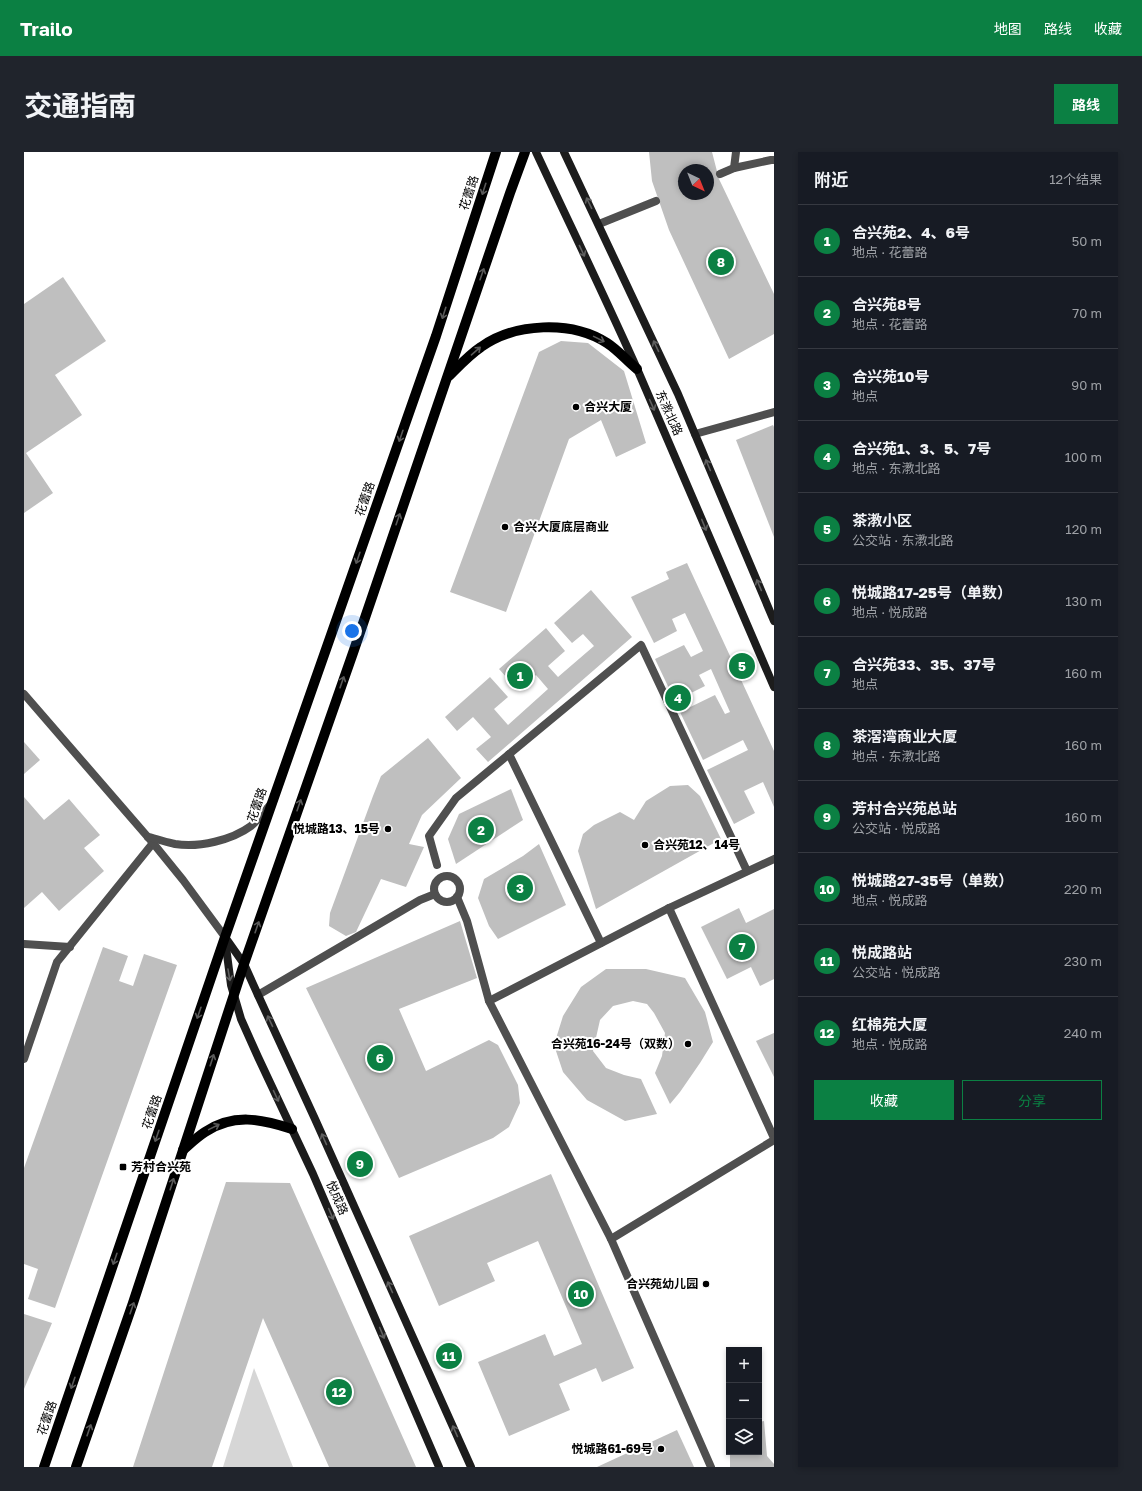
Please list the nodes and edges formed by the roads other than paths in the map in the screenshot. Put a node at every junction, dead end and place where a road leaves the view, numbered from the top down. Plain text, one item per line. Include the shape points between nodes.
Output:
1 (496, 152) edge
2 (525, 152) edge
3 (536, 152) edge
4 (564, 152) edge
5 (736, 152) edge
6 (774, 160) edge
7 (734, 168) junction
8 (720, 174) dead end
9 (656, 200) dead end
10 (599, 224) junction
11 (637, 370) junction
12 (447, 377) junction
13 (774, 412) edge
14 (695, 434) junction
15 (774, 621) edge
16 (774, 686) edge
17 (24, 694) edge
18 (509, 754) junction
19 (271, 805) junction
20 (148, 837) junction
21 (153, 843) junction
22 (774, 859) edge
23 (747, 871) junction
24 (442, 878) junction
25 (435, 894) junction
26 (457, 897) junction
27 (669, 908) junction
28 (225, 936) junction
29 (601, 943) junction
30 (24, 944) edge
31 (70, 947) junction
32 (244, 964) junction
33 (234, 995) junction
34 (258, 995) junction
35 (489, 1002) junction
36 (24, 1059) edge
37 (292, 1129) junction
38 (774, 1139) edge
39 (183, 1150) junction
40 (611, 1239) junction
41 (44, 1467) edge
42 (76, 1467) edge
43 (439, 1467) edge
44 (471, 1467) edge
45 (711, 1467) edge

1 -> 19 main road, 花蕾路 via 436,336
12 -> 2 main road
3 -> 11 street, 东漖北路
10 -> 4 street, 东漖北路
5 - 7 street
6 - 7 street
7 - 8 street
9 - 10 street
14 -> 10 street, 东漖北路
12 -> 11 main road via 481,347 510,332 540,328 567,328 589,334 607,343
11 -> 16 street, 东漖北路
32 -> 12 main road
13 - 14 street
15 -> 14 street, 东漖北路
17 - 20 street
18 - 23 street via 641,645
18 - 24 street via 456,798 429,836
18 - 29 street
19 - 20 street via 252,825 232,837 215,842 176,844
19 - 28 main road, 花蕾路
20 - 21 street
21 - 28 street
21 - 31 street
22 - 23 street
23 - 27 street
24 - 25 street via 435,885
24 - 26 street via 448,875 461,885
25 - 26 street via 442,902
25 - 34 street via 420,900
26 - 35 street via 467,921
27 - 29 street
27 - 38 street
28 - 32 street, 悦成路
28 -> 33 street, 悦成路
28 -> 41 main road, 花蕾路
29 - 35 street
30 - 31 street
31 - 36 street via 57,962
32 - 33 main road
32 - 34 street, 悦成路
33 -> 37 street, 悦成路 via 241,1019
39 -> 33 main road
44 -> 34 street, 悦成路
35 - 40 street
39 -> 37 main road via 205,1132 224,1123 242,1119 270,1122
37 -> 43 street, 悦成路
38 - 40 street
42 -> 39 main road
40 - 45 street

